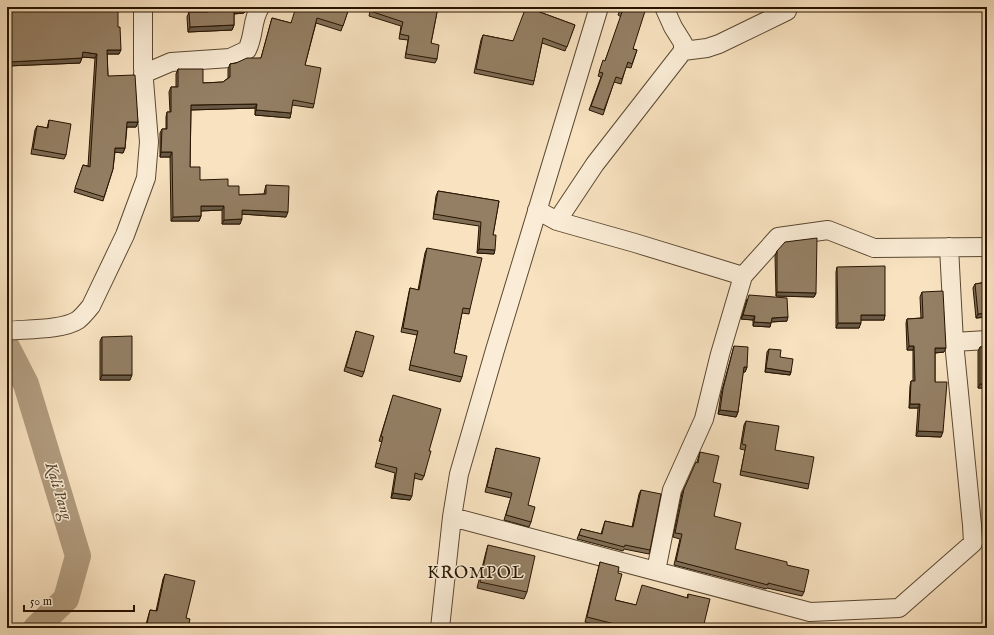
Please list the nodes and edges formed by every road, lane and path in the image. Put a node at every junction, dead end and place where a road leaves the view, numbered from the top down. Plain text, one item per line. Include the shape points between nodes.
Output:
1 (143, 7) edge
2 (260, 7) edge
3 (598, 7) edge
4 (664, 7) edge
5 (787, 11) dead end
6 (683, 51) junction
7 (143, 74) junction
8 (537, 210) junction
9 (558, 221) junction
10 (987, 246) edge
11 (949, 247) junction
12 (743, 276) junction
13 (7, 331) edge
14 (987, 340) edge
15 (954, 342) junction
16 (452, 517) junction
17 (656, 571) junction
18 (440, 628) edge

1 - 7 street
2 - 7 street via 254,16 252,41 248,50 230,58 171,62
3 - 8 street
4 - 6 street via 683,43
5 - 6 street via 719,44
6 - 9 street via 595,164
7 - 13 street via 149,142 146,178 125,235 91,306 77,321 55,327
8 - 9 street
8 - 16 street via 459,474
9 - 12 street
10 - 11 street
11 - 12 street via 874,248 828,230 821,230 778,237
11 - 15 street
12 - 17 street via 704,419 672,490
14 - 15 street
15 - 17 street via 973,543 900,608 810,612
16 - 17 street
16 - 18 street

